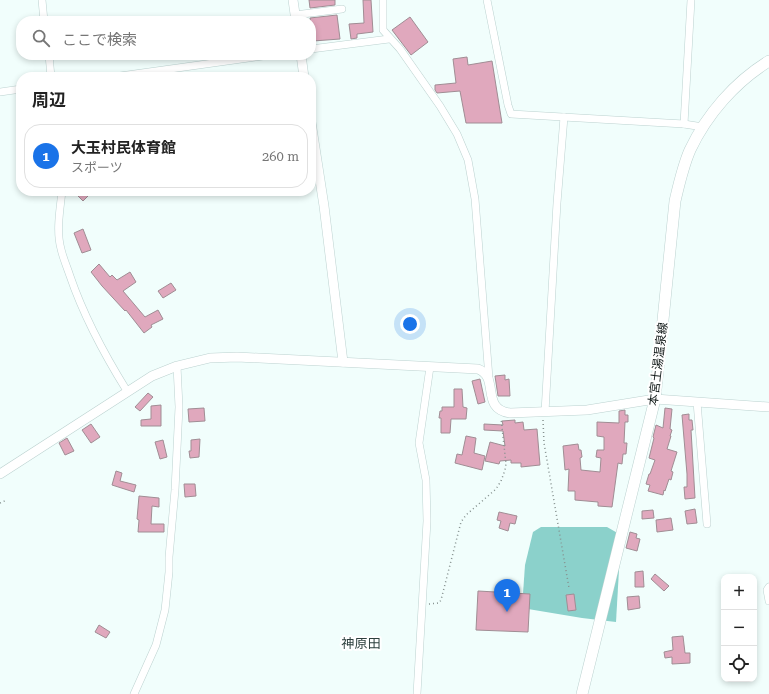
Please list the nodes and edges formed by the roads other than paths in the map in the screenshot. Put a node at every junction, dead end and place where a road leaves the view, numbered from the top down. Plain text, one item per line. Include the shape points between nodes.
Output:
1 (42, 0) edge
2 (294, 0) edge
3 (384, 0) edge
4 (487, 0) edge
5 (691, 0) edge
6 (342, 9) dead end
7 (44, 16) edge
8 (296, 16) edge
9 (306, 16) edge
10 (390, 39) junction
11 (316, 48) edge
12 (49, 60) edge
13 (234, 60) edge
14 (302, 60) edge
15 (769, 60) edge
16 (50, 72) edge
17 (149, 72) edge
18 (303, 72) edge
19 (16, 90) edge
20 (0, 92) edge
21 (564, 117) junction
22 (684, 124) junction
23 (703, 127) junction
24 (316, 154) edge
25 (61, 196) edge
26 (342, 362) junction
27 (178, 366) junction
28 (430, 367) junction
29 (489, 380) junction
30 (127, 391) junction
31 (655, 399) junction
32 (697, 402) junction
33 (769, 407) edge
34 (544, 414) junction
35 (0, 474) edge
36 (707, 524) dead end
37 (769, 587) edge
38 (769, 601) edge
39 (134, 694) edge
40 (417, 694) edge
41 (582, 694) edge

1 - 7 street
2 - 8 street
3 - 10 street via 383,30
4 - 21 street via 511,114
5 - 22 street
6 - 9 street
10 - 11 street
10 - 29 street via 400,49 440,106 457,134 468,160 475,199
12 - 16 street
13 - 17 street
14 - 18 street
15 - 23 main road, 本宮土湯温泉線 via 728,94
19 - 20 street
21 - 22 street
21 - 34 street
22 - 23 street
23 - 31 main road, 本宮土湯温泉線 via 690,150 675,201
24 - 26 street
25 - 30 street via 60,249 88,323
26 - 27 street via 237,357 210,358
26 - 28 street
27 - 30 street via 152,376
27 - 39 street via 178,437 165,610 156,645
28 - 29 street via 478,369 485,373
28 - 40 street via 420,443 426,480 427,521
29 - 34 street via 494,404 500,411 510,414
30 - 35 street
31 - 32 street
31 - 34 street
31 - 41 main road, 本宮土湯温泉線
32 - 33 street
32 - 36 street
37 - 38 street

